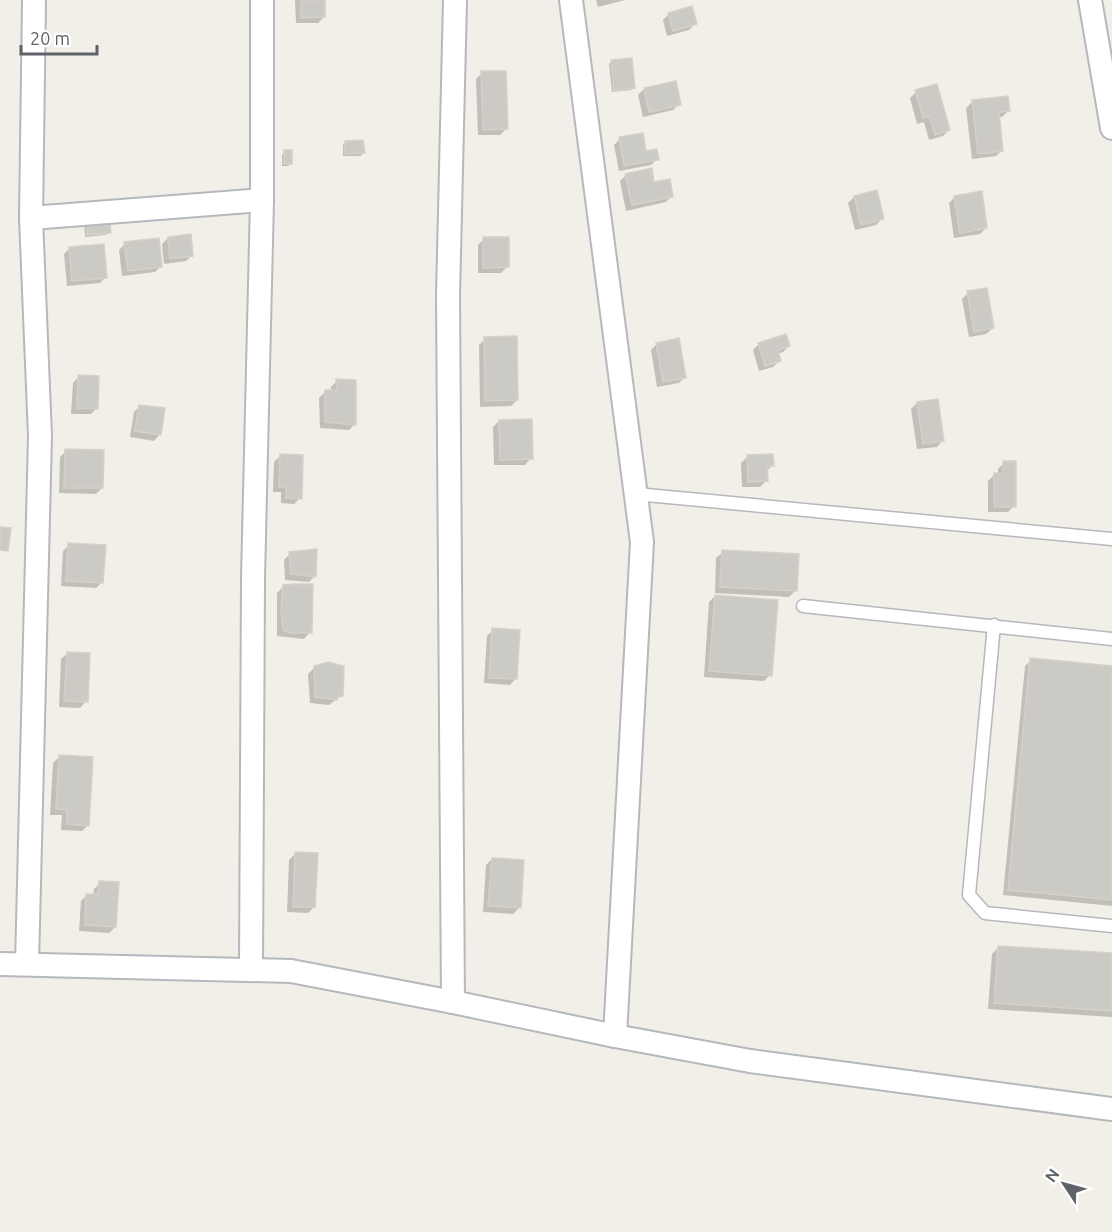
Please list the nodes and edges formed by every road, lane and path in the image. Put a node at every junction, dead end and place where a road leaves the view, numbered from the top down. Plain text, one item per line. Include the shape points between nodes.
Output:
1 (34, 0) edge
2 (262, 0) edge
3 (455, 0) edge
4 (571, 0) edge
5 (1090, 0) edge
6 (1112, 128) edge
7 (262, 200) junction
8 (32, 218) junction
9 (636, 494) junction
10 (1112, 539) edge
11 (803, 606) dead end
12 (994, 626) junction
13 (1112, 639) edge
14 (1112, 926) edge
15 (0, 964) edge
16 (27, 964) junction
17 (251, 969) junction
18 (453, 1002) junction
19 (615, 1036) junction
20 (1112, 1108) edge

1 - 8 street
2 - 7 street
3 - 18 street via 448,296
4 - 9 street
5 - 6 street
7 - 8 street
7 - 17 street via 253,578
8 - 16 street via 40,436
9 - 10 lane
9 - 19 street via 642,542
11 - 12 lane
12 - 13 lane
12 - 14 lane via 969,895 985,913
15 - 16 street
16 - 17 street
17 - 18 street via 291,971
18 - 19 street
19 - 20 street via 750,1061

